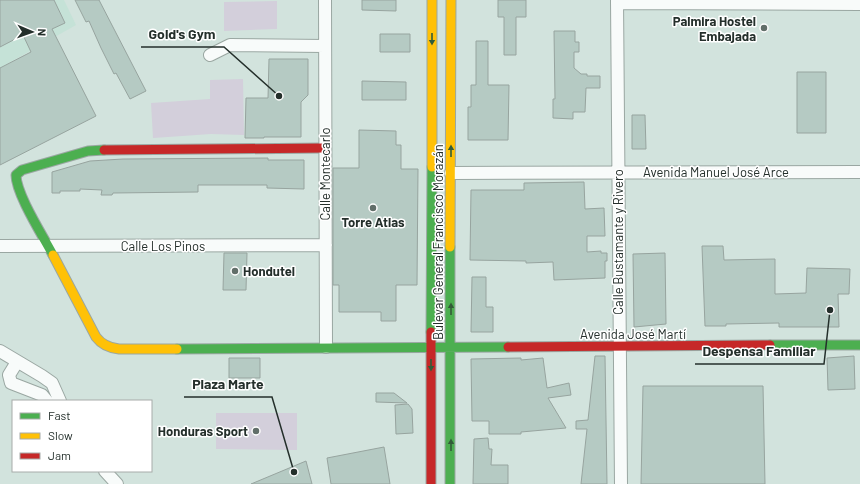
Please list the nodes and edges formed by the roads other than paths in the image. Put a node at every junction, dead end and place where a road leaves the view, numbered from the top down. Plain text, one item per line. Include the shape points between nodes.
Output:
1 (324, 0) edge
2 (432, 0) edge
3 (451, 0) edge
4 (617, 2) edge
5 (860, 4) edge
6 (325, 46) junction
7 (210, 55) dead end
8 (325, 148) junction
9 (860, 172) edge
10 (451, 173) junction
11 (618, 173) junction
12 (326, 245) junction
13 (0, 246) edge
14 (48, 247) junction
15 (860, 345) edge
16 (326, 347) junction
17 (619, 347) junction
18 (431, 348) junction
19 (451, 348) junction
20 (0, 351) edge
21 (17, 362) junction
22 (46, 400) edge
23 (60, 400) edge
24 (106, 472) edge
25 (117, 484) edge
26 (431, 484) edge
27 (450, 484) edge
28 (621, 484) edge

1 - 6 street, Calle Montecarlo
2 -> 18 street, Bulevar General Francisco Morazán
10 -> 3 street, Bulevar General Francisco Morazán
4 - 5 street
4 - 11 street, Calle Bustamante y Rivero
6 - 7 street via 230,45
6 - 8 street, Calle Montecarlo
8 - 12 street, Calle Montecarlo
8 - 14 street, Avenida José Martí via 88,151 22,170 16,175 16,183
9 - 11 street, Avenida Manuel José Arce
10 - 11 street, Avenida Manuel José Arce
19 -> 10 street, Bulevar General Francisco Morazán
11 - 17 street, Calle Bustamante y Rivero
12 - 14 street, Calle Los Pinos
12 - 16 street, Calle Montecarlo
13 - 14 street, Calle Los Pinos
14 - 16 street, Avenida José Martí via 96,336 101,344 108,347
15 - 17 street, Avenida José Martí
16 - 18 street, Avenida José Martí
17 - 19 street, Avenida José Martí
17 - 28 street, Calle Bustamante y Rivero
18 - 19 street, Avenida José Martí
18 -> 26 street, Bulevar General Francisco Morazán
27 -> 19 street, Bulevar General Francisco Morazán
20 - 21 street
21 - 22 street via 10,375 11,383 42,395
21 - 23 street via 52,383
24 - 25 street

